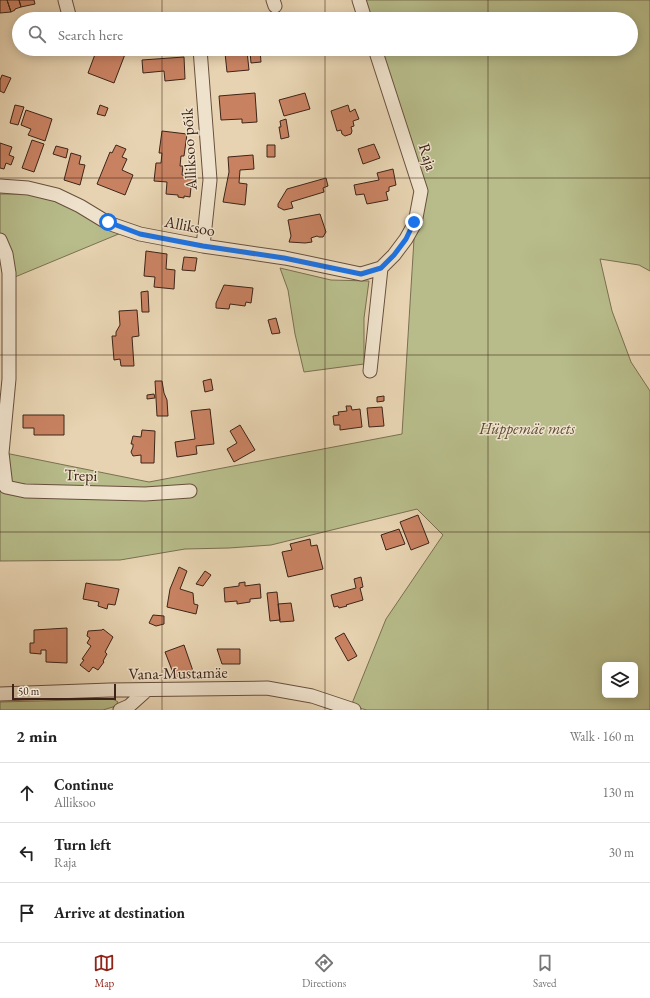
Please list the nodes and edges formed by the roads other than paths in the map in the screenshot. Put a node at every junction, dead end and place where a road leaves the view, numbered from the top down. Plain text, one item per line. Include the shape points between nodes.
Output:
1 (65, 0) edge
2 (359, 0) edge
3 (68, 12) edge
4 (363, 12) edge
5 (201, 56) edge
6 (377, 56) edge
7 (0, 186) edge
8 (0, 240) edge
9 (203, 246) junction
10 (381, 268) junction
11 (370, 371) dead end
12 (1, 452) edge
13 (190, 491) dead end
14 (147, 690) junction
15 (0, 694) edge
16 (120, 710) edge
17 (354, 710) edge

1 - 3 street
2 - 4 street
5 - 9 street, Alliksoo põik via 210,180
6 - 10 street, Raja via 420,191 414,222 406,239
7 - 9 street, Alliksoo via 28,188 57,195 114,225 140,234
8 - 12 street via 6,254 9,273 9,379
9 - 10 street, Alliksoo via 284,258 361,274
10 - 11 street
12 - 13 street, Trepi via 6,487 25,491 145,494
14 - 15 street, Vana-Mustamäe
14 - 16 street via 129,706
14 - 17 street, Vana-Mustamäe via 267,688 312,696

